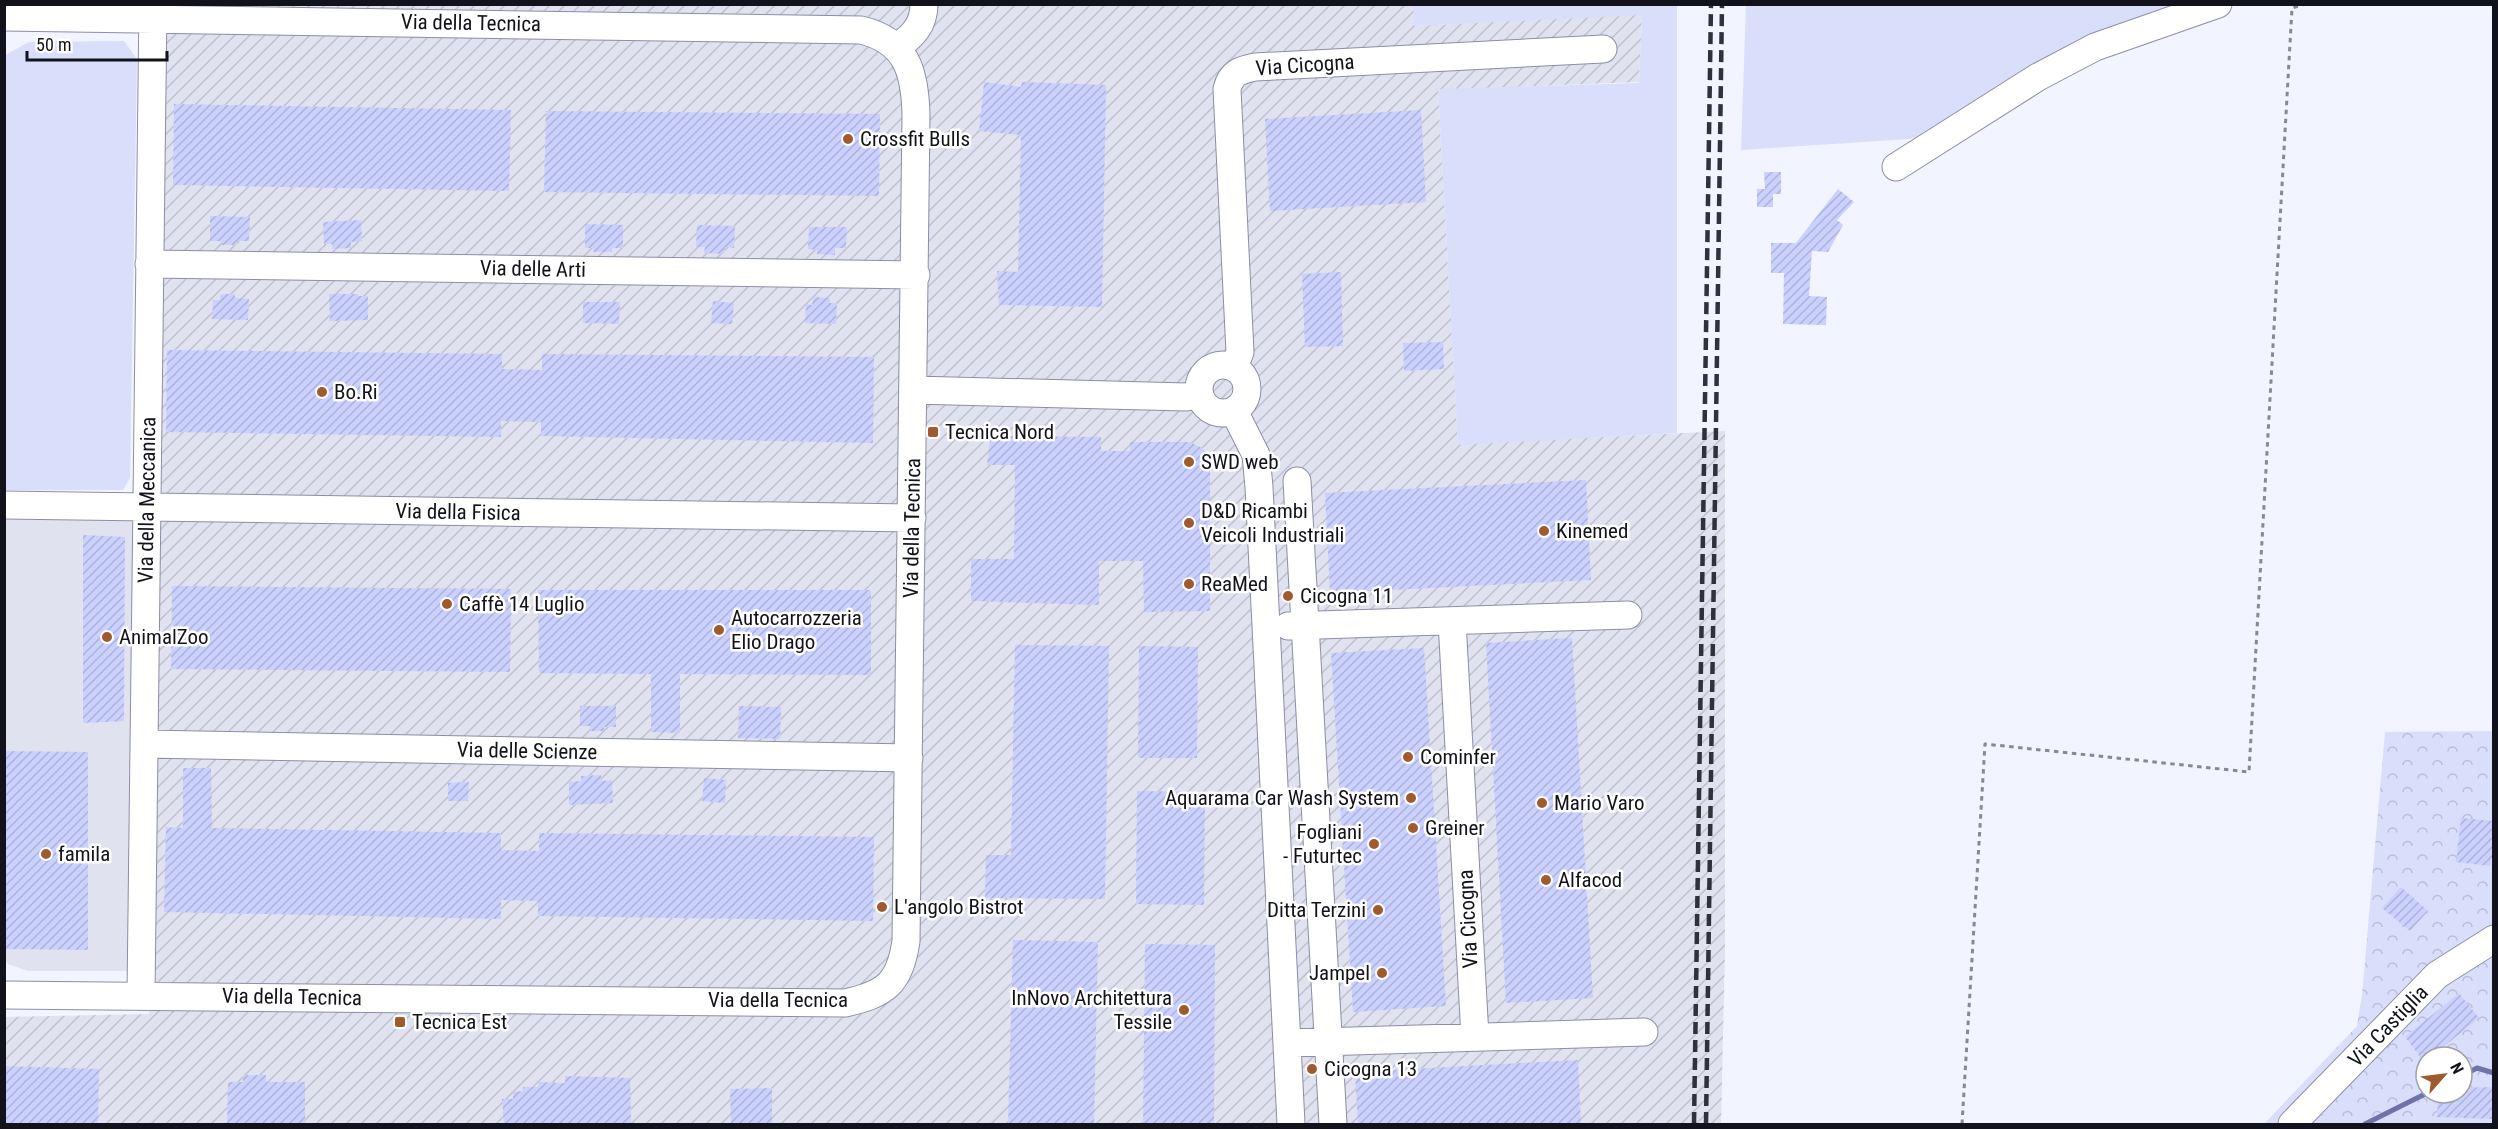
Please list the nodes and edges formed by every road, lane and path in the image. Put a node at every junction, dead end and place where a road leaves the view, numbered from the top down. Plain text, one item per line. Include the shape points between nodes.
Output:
1 (924, 4) edge
2 (2218, 4) edge
3 (2305, 4) edge
4 (153, 12) edge
5 (373, 13) edge
6 (520, 14) edge
7 (4, 16) edge
8 (897, 47) junction
9 (1603, 49) dead end
10 (1896, 167) dead end
11 (149, 264) junction
12 (916, 275) junction
13 (1234, 368) junction
14 (914, 390) junction
15 (1199, 394) junction
16 (1237, 409) junction
17 (1298, 481) dead end
18 (4, 505) edge
19 (147, 508) junction
20 (912, 518) junction
21 (1628, 615) dead end
22 (1452, 621) junction
23 (1306, 625) junction
24 (1266, 626) junction
25 (144, 744) junction
26 (909, 758) junction
27 (2493, 939) edge
28 (4, 995) edge
29 (141, 995) junction
30 (1644, 1032) dead end
31 (1475, 1037) junction
32 (1329, 1042) junction
33 (1287, 1043) junction
34 (1292, 1125) edge
35 (1334, 1125) edge
36 (1962, 1125) edge
37 (2292, 1125) edge

1 - 8 street via 919,28
2 - 10 street via 2096,47 2038,77
3 - 36 path via 2292,8 2249,772 1985,744
4 - 5 street, Via della Tecnica
4 - 7 street, Via della Tecnica
4 - 11 street, Via della Meccanica
5 - 6 street, Via della Tecnica
6 - 8 street, Via della Tecnica via 861,30 878,34
8 - 12 street, Via della Tecnica via 910,68 915,87
9 - 13 street, Via Cicogna via 1255,67 1233,75 1227,89 1239,352
11 - 12 street, Via delle Arti
11 - 19 street, Via della Meccanica
12 - 14 street, Via della Tecnica
13 - 15 street via 1219,365 1205,372
13 - 16 street via 1241,373 1247,388
14 - 15 street
14 - 20 street, Via della Tecnica
15 - 16 street via 1214,412
16 - 24 street via 1256,455
17 - 23 street
18 - 19 street, Via della Fisica
19 - 20 street, Via della Fisica
19 - 25 street, Via della Meccanica
20 - 26 street, Via della Tecnica
21 - 22 street
22 - 23 street
22 - 31 street, Via Cicogna
23 - 24 street
23 - 32 street
24 - 33 street
25 - 26 street, Via delle Scienze
25 - 29 street, Via della Meccanica
26 - 29 street, Via della Tecnica via 904,957 891,984 861,999 844,1003
27 - 37 street, Via Castiglia via 2437,975
28 - 29 street, Via della Tecnica
30 - 31 street
31 - 32 street
32 - 33 street
32 - 35 street
33 - 34 street

